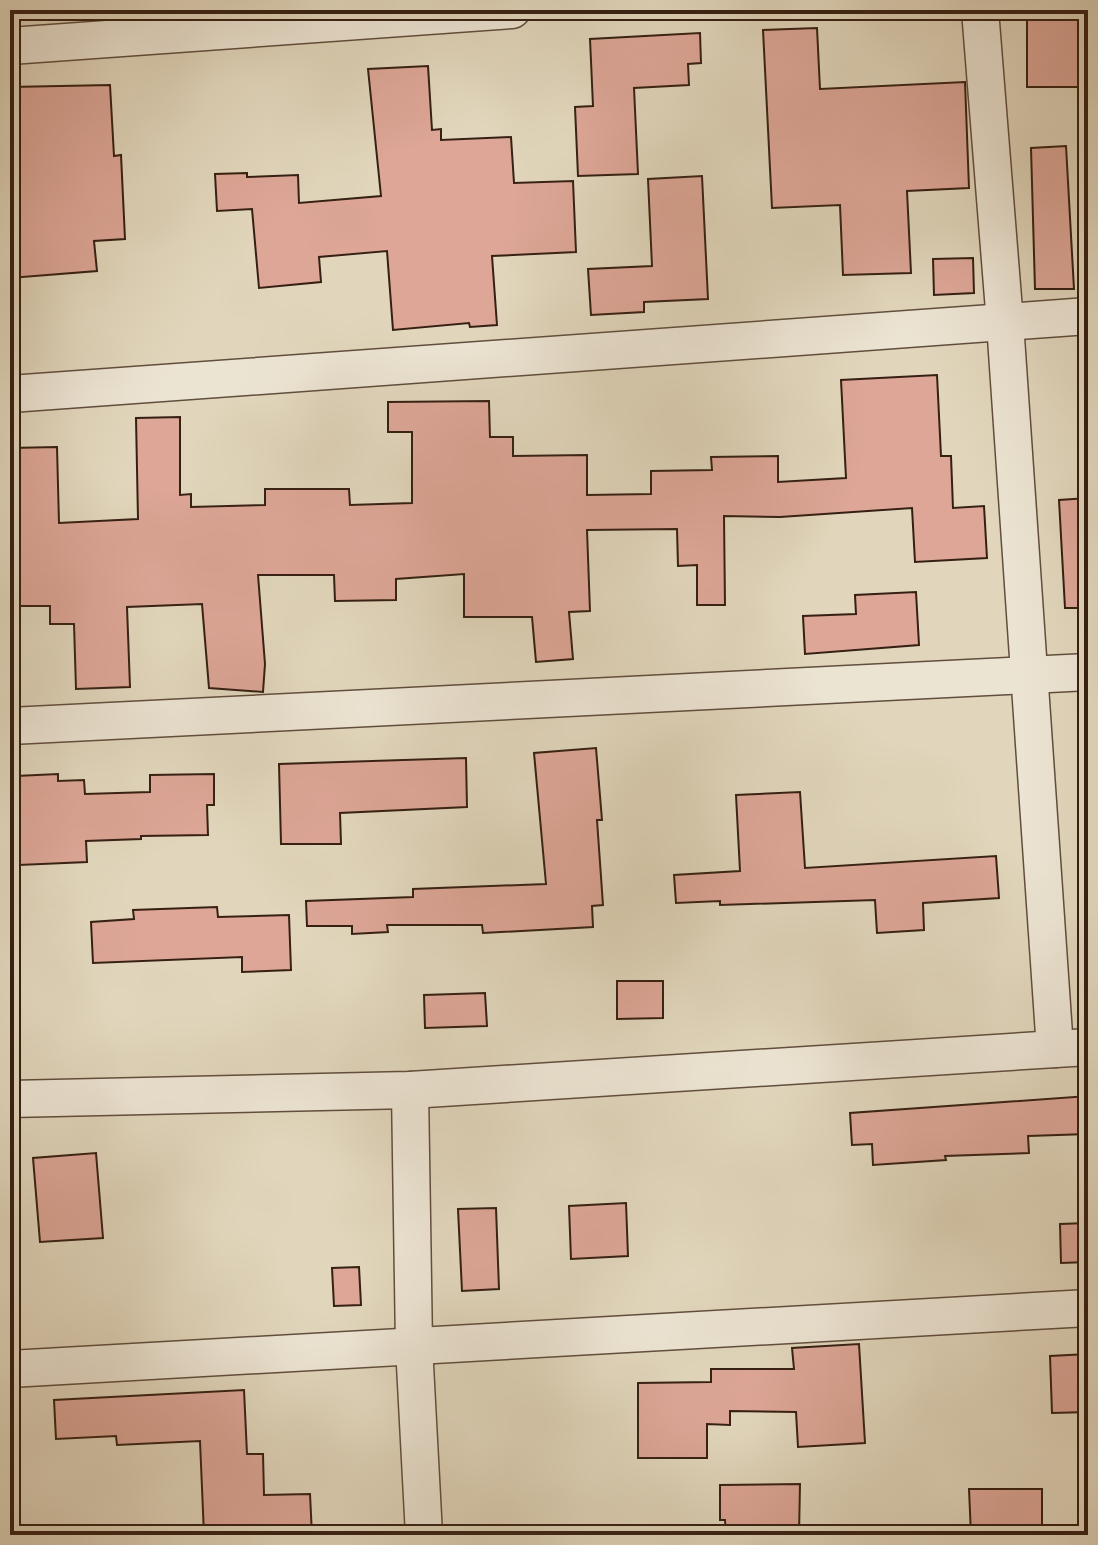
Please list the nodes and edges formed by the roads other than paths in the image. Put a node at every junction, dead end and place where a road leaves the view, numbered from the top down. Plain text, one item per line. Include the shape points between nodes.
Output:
1 (512, 10) edge
2 (980, 10) edge
3 (10, 46) edge
4 (1088, 316) edge
5 (1005, 323) junction
6 (10, 394) edge
7 (1088, 672) edge
8 (1030, 676) junction
9 (10, 726) edge
10 (1071, 1048) edge
11 (410, 1090) junction
12 (10, 1099) edge
13 (1088, 1308) edge
14 (414, 1346) junction
15 (10, 1369) edge
16 (424, 1535) edge

1 - 3 street
2 - 5 street
4 - 5 street
5 - 6 street
5 - 8 street
7 - 8 street
8 - 9 street
8 - 10 street
10 - 11 street
11 - 12 street
11 - 14 street
13 - 14 street
14 - 15 street
14 - 16 street

